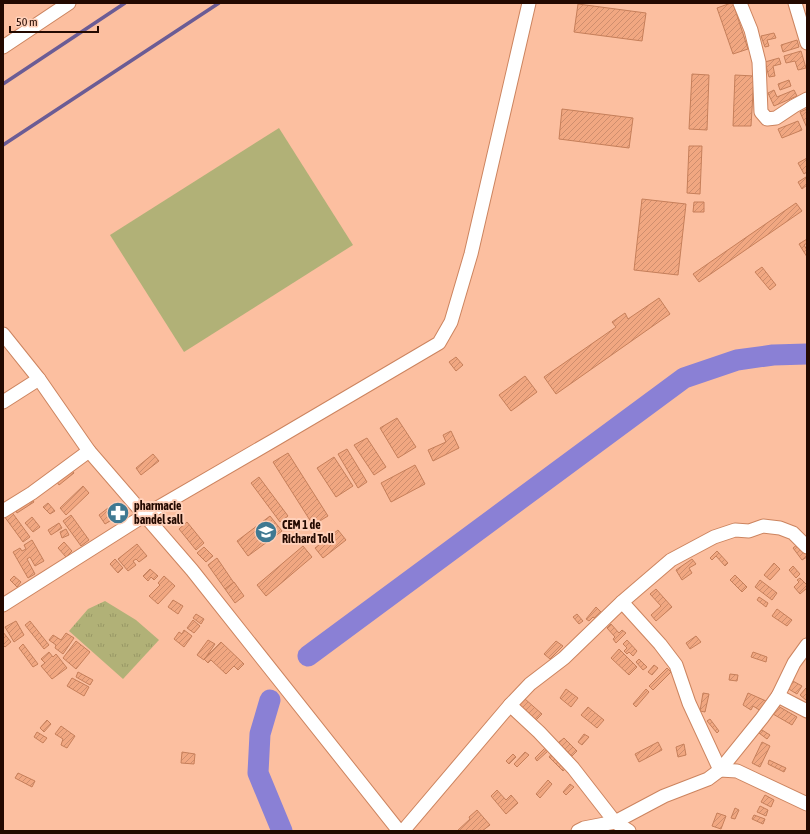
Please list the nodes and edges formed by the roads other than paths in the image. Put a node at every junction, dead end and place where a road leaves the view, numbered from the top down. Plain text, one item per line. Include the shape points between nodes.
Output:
1 (69, 3) edge
2 (529, 3) edge
3 (740, 3) edge
4 (795, 3) edge
5 (807, 43) edge
6 (3, 47) edge
7 (807, 99) edge
8 (3, 334) edge
9 (39, 379) junction
10 (3, 402) edge
11 (90, 451) junction
12 (3, 511) edge
13 (145, 515) junction
14 (807, 547) edge
15 (622, 602) junction
16 (3, 606) edge
17 (807, 645) edge
18 (778, 696) junction
19 (510, 705) junction
20 (807, 711) edge
21 (720, 770) junction
22 (807, 804) edge
23 (615, 822) junction
24 (399, 831) edge
25 (403, 831) edge
26 (578, 831) edge
27 (629, 831) edge

1 - 6 street
2 - 13 street via 471,254 451,322 440,343
3 - 7 street via 751,30 759,62 761,112 767,119 776,118
4 - 5 street
8 - 9 street
9 - 10 street
9 - 11 street
11 - 12 street
11 - 13 street
13 - 16 street
13 - 24 street via 192,570
14 - 15 street via 793,533 780,528 763,526 749,531 735,530 714,537 671,560
15 - 19 street
15 - 21 street via 676,665 689,703
17 - 18 street via 794,663
18 - 20 street
18 - 21 street
19 - 23 street via 540,732 573,768
19 - 25 street
21 - 22 street via 737,771
21 - 23 street via 708,779 664,796
23 - 26 street
23 - 27 street

